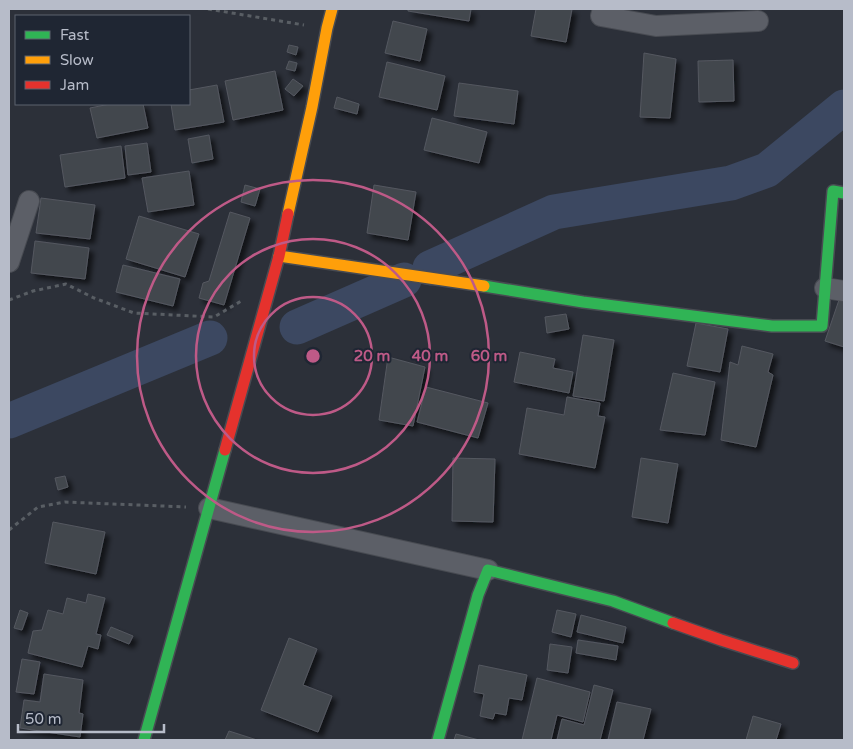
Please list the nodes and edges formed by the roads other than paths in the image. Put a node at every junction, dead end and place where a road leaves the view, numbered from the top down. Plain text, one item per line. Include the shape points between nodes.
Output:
1 (332, 9) edge
2 (603, 9) edge
3 (758, 21) dead end
4 (844, 193) edge
5 (29, 201) dead end
6 (279, 256) junction
7 (9, 262) edge
8 (835, 290) edge
9 (209, 508) junction
10 (488, 570) junction
11 (792, 663) dead end
12 (144, 740) edge
13 (438, 740) edge

1 - 6 street
2 - 3 street via 602,16 656,26
4 - 8 street via 833,191
5 - 7 street
6 - 8 street via 583,302 772,326 822,326
6 - 9 street
9 - 10 street
9 - 12 street
10 - 11 street via 612,601
10 - 13 street via 478,595

